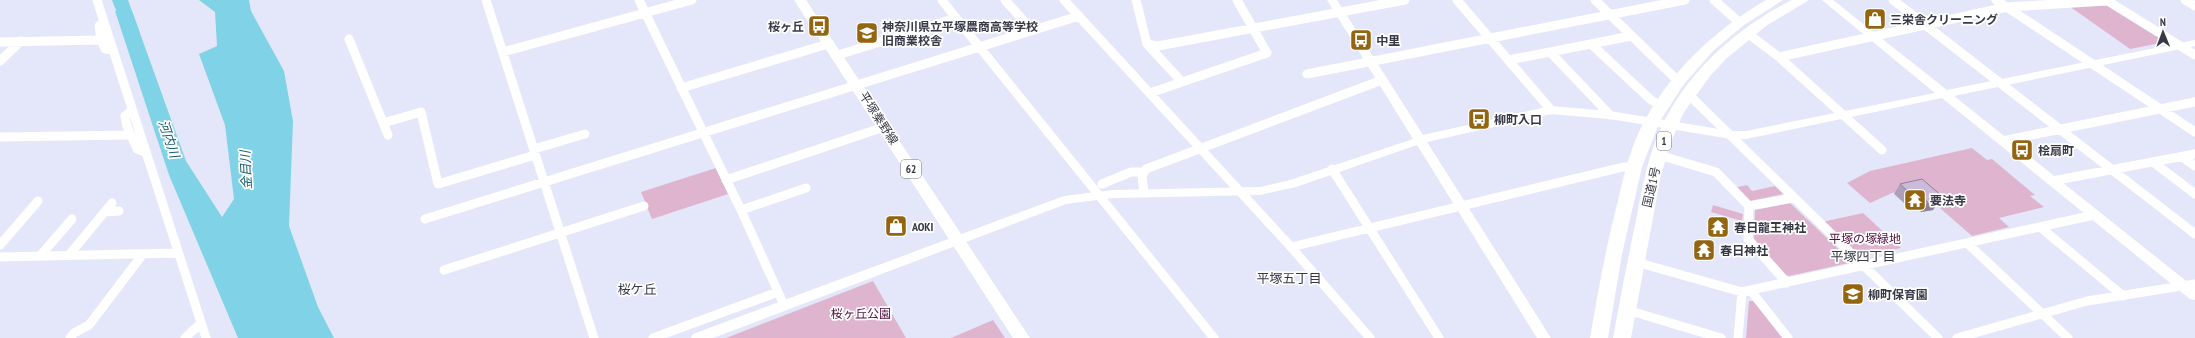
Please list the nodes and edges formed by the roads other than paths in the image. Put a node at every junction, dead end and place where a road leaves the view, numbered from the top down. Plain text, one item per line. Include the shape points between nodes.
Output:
1 (97, 0) edge
2 (486, 0) edge
3 (639, 0) edge
4 (692, 0) edge
5 (800, 0) edge
6 (942, 0) edge
7 (1006, 0) edge
8 (1064, 0) edge
9 (1136, 0) edge
10 (1237, 0) edge
11 (1332, 0) edge
12 (1405, 0) edge
13 (1457, 0) edge
14 (1595, 0) edge
15 (1685, 0) edge
16 (1714, 0) edge
17 (1776, 0) edge
18 (1802, 0) edge
19 (1827, 0) edge
20 (1906, 0) edge
21 (1996, 0) edge
22 (2107, 0) edge
23 (2185, 0) edge
24 (1894, 1) edge
25 (2195, 6) edge
26 (2007, 7) junction
27 (1339, 12) junction
28 (645, 13) junction
29 (1609, 14) junction
30 (1079, 16) junction
31 (956, 18) junction
32 (104, 22) junction
33 (1926, 26) junction
34 (1254, 28) junction
35 (1743, 28) junction
36 (1032, 30) junction
37 (1630, 36) junction
38 (1872, 37) junction
39 (1489, 38) junction
40 (349, 39) dead end
41 (101, 40) junction
42 (21, 41) junction
43 (0, 42) edge
44 (2195, 43) edge
45 (828, 44) junction
46 (1147, 44) junction
47 (1590, 44) junction
48 (2180, 46) junction
49 (980, 47) junction
50 (113, 50) junction
51 (503, 52) junction
52 (1550, 52) junction
53 (838, 55) junction
54 (2195, 55) edge
55 (1779, 57) junction
56 (1508, 60) junction
57 (0, 61) edge
58 (1370, 61) junction
59 (2094, 63) junction
60 (1307, 74) dead end
61 (1382, 80) junction
62 (1678, 81) junction
63 (1182, 82) junction
64 (1999, 83) junction
65 (857, 85) junction
66 (681, 88) junction
67 (1150, 93) junction
68 (1944, 94) junction
69 (1689, 95) junction
70 (2195, 102) edge
71 (1661, 106) junction
72 (2161, 109) junction
73 (1551, 110) junction
74 (132, 111) junction
75 (1610, 115) junction
76 (1843, 115) junction
77 (1652, 121) junction
78 (382, 123) junction
79 (1670, 125) junction
80 (884, 127) junction
81 (2059, 129) junction
82 (2195, 132) edge
83 (702, 133) junction
84 (585, 134) dead end
85 (131, 135) junction
86 (388, 135) dead end
87 (1731, 135) junction
88 (0, 137) edge
89 (1419, 140) junction
90 (2002, 141) junction
91 (1200, 148) junction
92 (1882, 150) dead end
93 (145, 152) junction
94 (535, 152) junction
95 (2195, 154) edge
96 (1659, 156) junction
97 (2182, 157) junction
98 (2153, 162) junction
99 (2195, 166) edge
100 (1634, 167) junction
101 (1332, 169) junction
102 (2112, 170) junction
103 (1143, 172) junction
104 (726, 180) junction
105 (2052, 181) junction
106 (544, 182) junction
107 (806, 188) dead end
108 (1100, 189) junction
109 (1240, 192) junction
110 (1144, 193) junction
111 (2195, 194) edge
112 (1793, 198) junction
113 (38, 201) dead end
114 (112, 203) dead end
115 (644, 206) dead end
116 (1461, 206) junction
117 (1749, 206) junction
118 (741, 210) junction
119 (105, 212) junction
120 (120, 212) dead end
121 (2094, 215) junction
122 (72, 219) dead end
123 (425, 219) dead end
124 (1370, 227) junction
125 (2040, 227) junction
126 (560, 232) junction
127 (2195, 234) edge
128 (958, 240) junction
129 (1966, 243) junction
130 (0, 245) edge
131 (1291, 247) junction
132 (177, 253) junction
133 (143, 254) junction
134 (69, 255) junction
135 (40, 256) junction
136 (0, 257) edge
137 (1636, 262) junction
138 (1862, 266) junction
139 (444, 270) dead end
140 (1787, 283) junction
141 (2190, 285) edge
142 (778, 292) junction
143 (1747, 292) junction
144 (2195, 295) edge
145 (2123, 296) junction
146 (784, 306) junction
147 (1627, 310) junction
148 (2041, 313) junction
149 (201, 323) junction
150 (70, 338) edge
151 (185, 338) edge
152 (206, 338) edge
153 (594, 338) edge
154 (653, 338) edge
155 (698, 338) edge
156 (1022, 338) edge
157 (1214, 338) edge
158 (1370, 338) edge
159 (1439, 338) edge
160 (1544, 338) edge
161 (1599, 338) edge
162 (1622, 338) edge
163 (1721, 338) edge
164 (1738, 338) edge
165 (1788, 338) edge
166 (1938, 338) edge
167 (1957, 338) edge
168 (2068, 338) edge

1 - 32 street
2 - 51 street
3 - 28 street
4 - 28 street
5 - 45 main road, 平塚秦野線 / 62
6 - 31 street
7 - 36 street
8 - 30 street
9 - 46 street
10 - 34 street
11 - 27 street
12 - 27 street
13 - 39 street
14 - 29 street
15 - 29 street
16 - 35 street
17 - 35 highway, 国道1号 / 1
18 - 35 highway, 国道1号 / 1
19 - 38 street
20 - 24 street
21 - 26 street
22 - 26 street
22 - 48 street
23 - 25 street
24 - 33 street
26 - 33 street
26 - 59 street
27 - 34 street
27 - 58 street
28 - 51 street
28 - 66 street
29 - 37 street
29 - 39 street
30 - 36 street
30 - 67 street
31 - 49 street
31 - 53 street
32 - 41 street via 99,26
32 - 50 street
33 - 38 street
33 - 64 street
34 - 46 street via 1158,46
34 - 63 street via 1267,53
35 - 55 street
35 - 62 highway, 国道1号 / 1 via 1708,48
35 - 69 highway, 国道1号 / 1
36 - 49 street
37 - 47 street
37 - 62 street
38 - 55 street
38 - 68 street
39 - 56 street
39 - 58 street
40 - 78 street
41 - 42 street
41 - 50 street via 105,49
42 - 43 street
42 - 57 street
44 - 48 street
45 - 53 main road, 平塚秦野線 / 62
45 - 66 street
46 - 63 street
47 - 52 street
47 - 71 street via 1651,100
48 - 54 street
48 - 59 street
49 - 65 street
49 - 108 street
50 - 74 street
51 - 94 street
52 - 56 street
52 - 75 street
53 - 65 main road, 平塚秦野線 / 62
55 - 76 street
56 - 73 street
58 - 60 street
58 - 61 street
59 - 64 street
59 - 72 street
61 - 89 street
61 - 91 street
62 - 71 highway, 国道1号 / 1
63 - 67 street
64 - 68 street
64 - 81 street
65 - 80 main road, 平塚秦野線 / 62
65 - 83 street
66 - 83 street
67 - 91 street
68 - 76 street
68 - 90 street
69 - 79 highway, 国道1号 / 1
69 - 87 street
70 - 72 street
71 - 77 highway, 国道1号 / 1
72 - 81 street
72 - 82 street
73 - 75 street
73 - 89 street
74 - 85 street via 125,116
74 - 93 street
75 - 77 street
76 - 87 street via 1752,134
76 - 92 street
77 - 79 street
77 - 100 highway, 国道1号 / 1
78 - 86 street
78 - 94 street via 422,112 438,184
79 - 87 street
79 - 96 highway, 国道1号 / 1
80 - 104 street
80 - 128 main road, 平塚秦野線 / 62
81 - 90 street
81 - 102 street
83 - 104 street
83 - 106 street
84 - 94 street
85 - 88 street
85 - 93 street via 137,149
87 - 112 street
89 - 101 street
89 - 116 street
90 - 105 street
91 - 103 street
91 - 109 street
93 - 132 street
94 - 106 street
95 - 97 street
96 - 117 street via 1716,172
96 - 137 highway, 国道1号 / 1 via 1653,174
97 - 98 street
97 - 99 street
98 - 102 street
98 - 111 street
100 - 116 street via 1623,167
100 - 161 highway, 国道1号 / 1 via 1613,254
101 - 109 street via 1292,184 1260,191
101 - 124 street
102 - 105 street
102 - 127 street
103 - 108 street via 1131,172
103 - 110 street
104 - 118 street
105 - 121 street
106 - 123 street
106 - 126 street
107 - 118 street
108 - 110 street
108 - 128 street
108 - 157 street
109 - 110 street
109 - 131 street
112 - 117 street
112 - 138 street
113 - 130 street
114 - 119 street
115 - 126 street
116 - 124 street
116 - 160 street
117 - 140 street via 1748,239
118 - 142 street
119 - 120 street
119 - 134 street
121 - 125 street
121 - 141 street
122 - 135 street
124 - 131 street
124 - 159 street
125 - 129 street
125 - 145 street
126 - 139 street
126 - 153 street
128 - 146 street
128 - 156 main road, 平塚秦野線 / 62
129 - 138 street
129 - 148 street
131 - 158 street
132 - 133 street
132 - 149 street
133 - 134 street
133 - 150 street via 89,325
134 - 135 street
135 - 136 street
137 - 143 street
137 - 147 highway, 国道1号 / 1
138 - 140 street
138 - 166 street
140 - 143 street
141 - 144 street
141 - 145 street
142 - 146 street
142 - 154 street
143 - 164 street
143 - 165 street
145 - 148 street via 2087,301
146 - 155 street
147 - 162 highway, 国道1号 / 1
147 - 163 street
148 - 167 street
148 - 168 street
149 - 151 street
149 - 152 street

